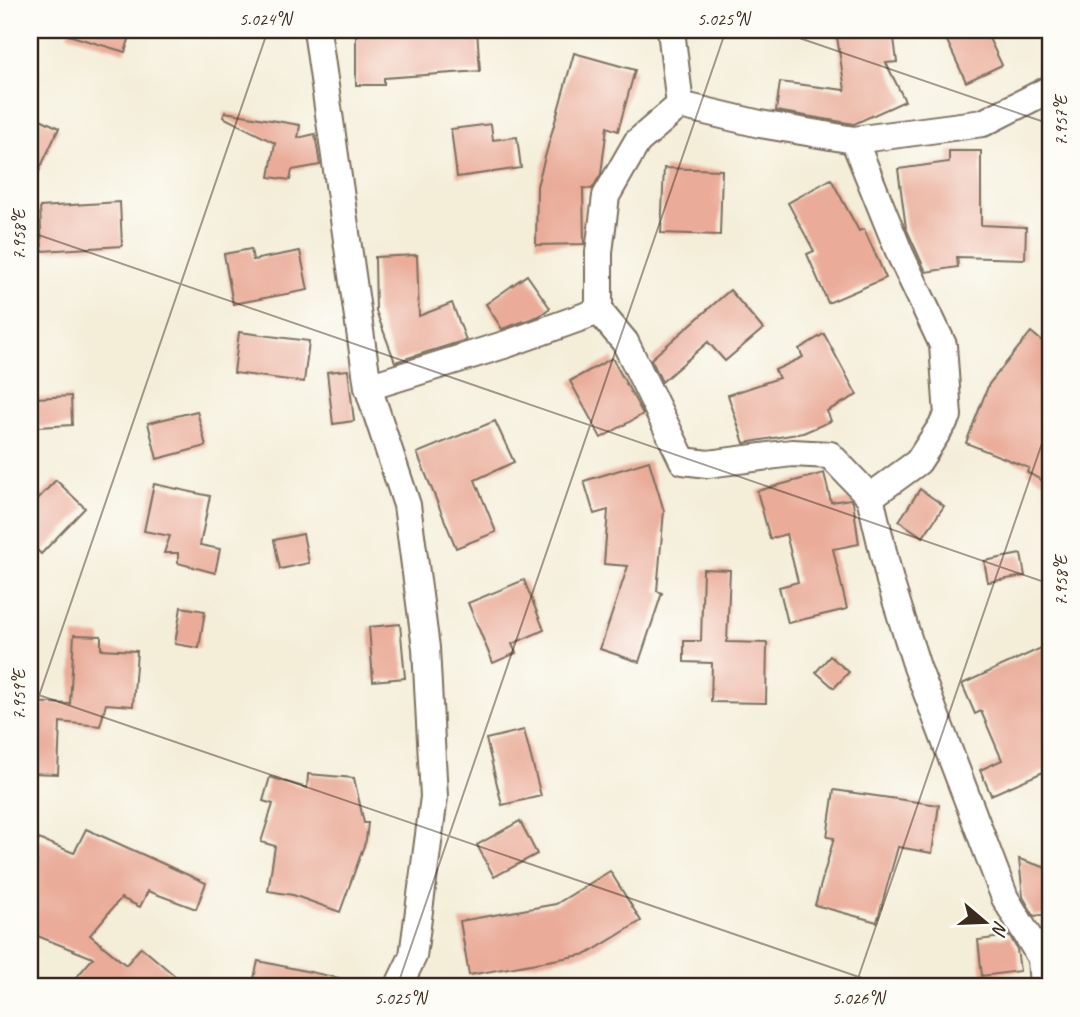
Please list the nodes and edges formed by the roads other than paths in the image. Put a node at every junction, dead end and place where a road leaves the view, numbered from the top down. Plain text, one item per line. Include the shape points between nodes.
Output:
1 (317, 30) edge
2 (671, 30) edge
3 (1050, 89) edge
4 (680, 105) junction
5 (854, 140) junction
6 (599, 311) junction
7 (368, 387) junction
8 (870, 497) junction
9 (398, 987) edge
10 (1042, 987) edge

1 - 7 street
2 - 4 street
3 - 5 street via 983,122
4 - 5 street
4 - 6 street via 637,142 606,196 599,252
5 - 8 street via 943,345 948,416 918,462
6 - 7 street
6 - 8 street via 625,342 683,461 708,464 792,453 830,455
7 - 9 street via 407,505 426,648 434,797 413,956
8 - 10 street via 917,667 1005,898 1041,958

